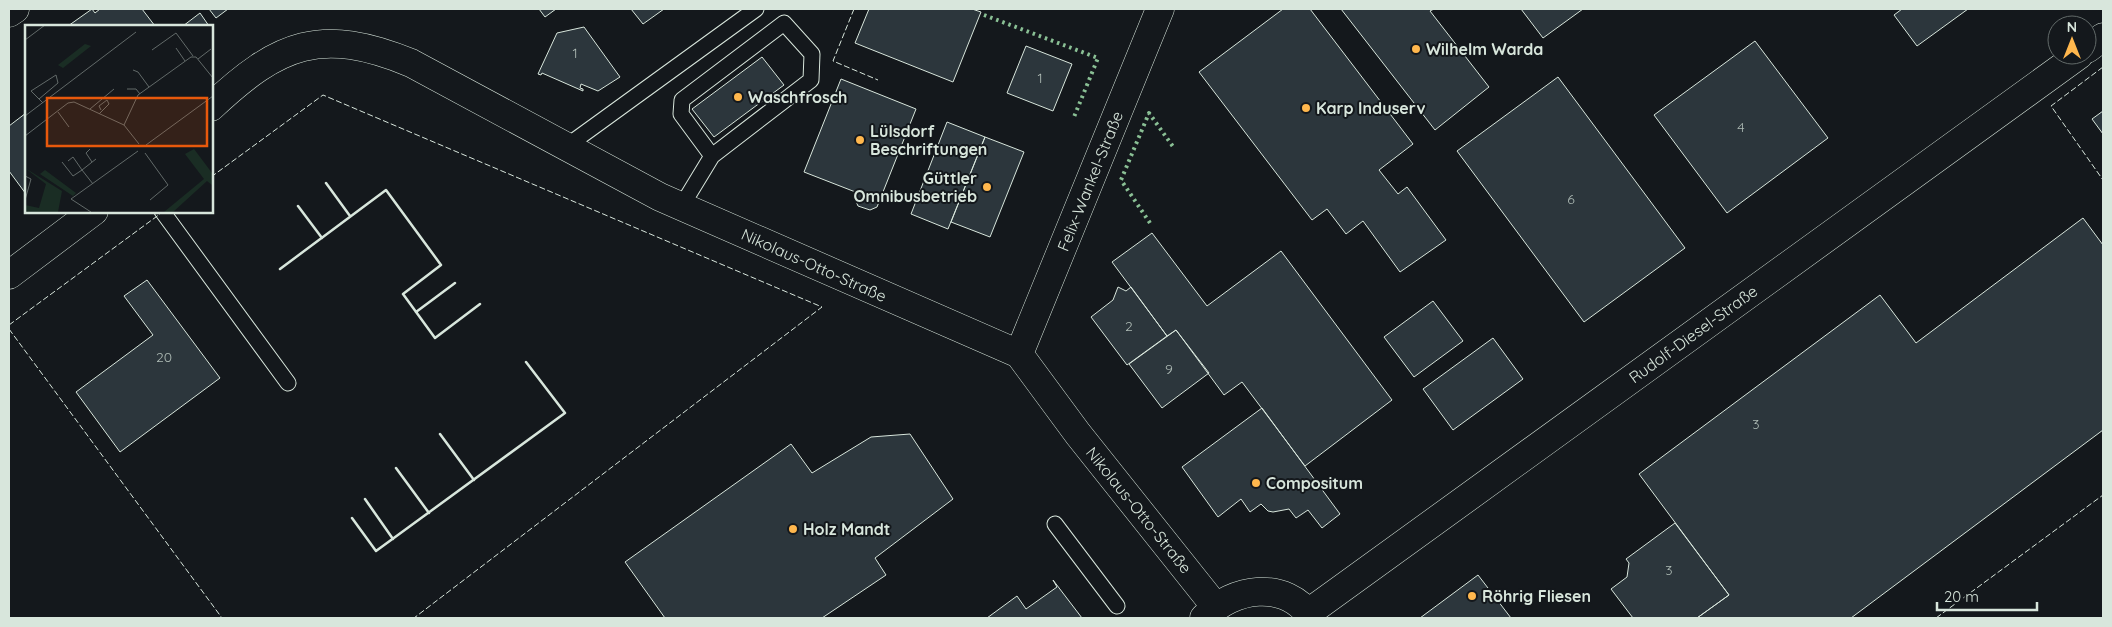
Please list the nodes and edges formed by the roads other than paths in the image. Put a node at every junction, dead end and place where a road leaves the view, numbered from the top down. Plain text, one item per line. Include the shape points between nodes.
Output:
1 (15, 9) edge
2 (756, 9) edge
3 (1160, 9) edge
4 (9, 14) edge
5 (2065, 65) edge
6 (212, 106) edge
7 (567, 146) junction
8 (712, 156) junction
9 (681, 207) junction
10 (93, 212) edge
11 (163, 212) edge
12 (9, 275) edge
13 (1019, 354) junction
14 (288, 383) dead end
15 (1055, 524) dead end
16 (1117, 606) dead end
17 (1209, 612) edge
18 (1310, 616) edge

1 - 4 street
2 - 7 lane
3 - 13 street, Felix-Wankel-Straße
5 - 18 street, Rudolf-Diesel-Straße
6 - 7 street, Nikolaus-Otto-Straße via 267,60 294,49 352,44 410,63
7 - 9 street, Nikolaus-Otto-Straße
8 - 8 lane via 811,80 812,54 784,23 682,100 681,114
8 - 9 lane
9 - 13 street, Nikolaus-Otto-Straße
10 - 12 street
11 - 14 lane
13 - 17 street, Nikolaus-Otto-Straße
15 - 16 lane
17 - 18 street via 1233,596 1260,592 1292,600

